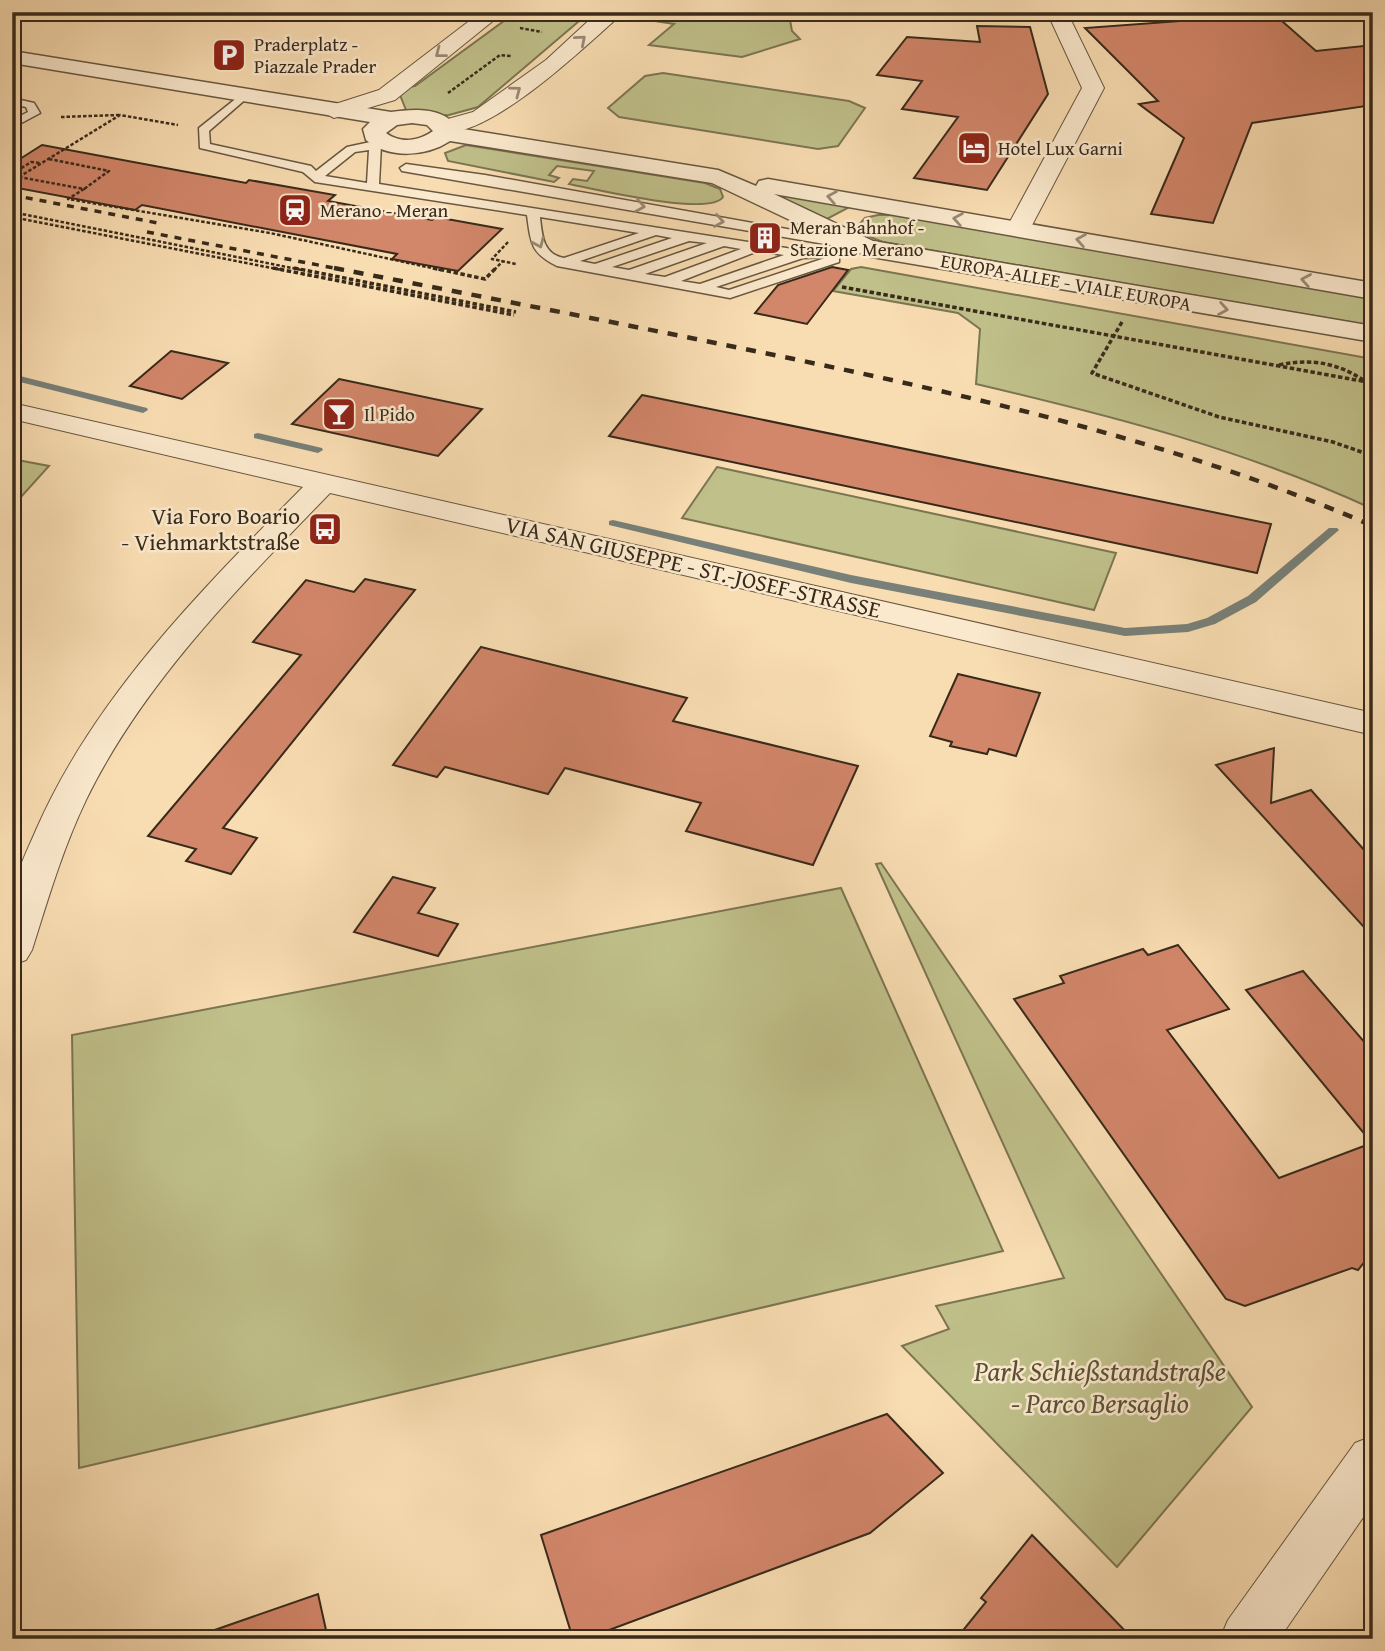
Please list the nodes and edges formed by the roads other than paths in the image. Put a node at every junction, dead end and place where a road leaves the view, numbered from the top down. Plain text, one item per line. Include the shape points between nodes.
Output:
1 (494, 12) edge
2 (608, 12) edge
3 (1058, 12) edge
4 (12, 57) edge
5 (387, 95) junction
6 (243, 96) junction
7 (12, 101) edge
8 (337, 112) junction
9 (12, 125) edge
10 (482, 127) junction
11 (445, 130) junction
12 (383, 131) junction
13 (410, 157) junction
14 (718, 177) junction
15 (315, 178) junction
16 (485, 179) junction
17 (334, 181) junction
18 (527, 186) junction
19 (378, 187) junction
20 (571, 194) junction
21 (426, 196) junction
22 (613, 202) junction
23 (473, 204) junction
24 (899, 209) junction
25 (533, 213) junction
26 (1017, 229) junction
27 (657, 231) junction
28 (692, 236) junction
29 (724, 241) junction
30 (855, 246) junction
31 (759, 247) junction
32 (799, 254) junction
33 (561, 263) junction
34 (592, 269) junction
35 (628, 276) junction
36 (664, 282) junction
37 (699, 289) junction
38 (1373, 291) edge
39 (1373, 334) edge
40 (12, 411) edge
41 (321, 484) junction
42 (1373, 724) edge
43 (12, 950) edge
44 (1373, 1460) edge
45 (1247, 1639) edge

1 -> 5 street
10 -> 2 street
3 - 26 street via 1093,88
4 - 6 street
5 - 8 street
5 - 12 street
6 - 8 street
6 - 15 lane via 203,130 204,146 307,169
7 - 9 lane via 30,105 34,113
8 - 12 street
10 - 11 street, EUROPA-ALLEE - VIALE EUROPA
10 - 14 street, EUROPA-ALLEE - VIALE EUROPA
11 - 12 street, EUROPA-ALLEE - VIALE EUROPA via 438,121 422,117
11 - 13 street
12 - 13 street
12 - 15 lane
12 - 17 lane
12 - 19 lane
13 - 16 lane
13 - 19 lane via 401,175
24 -> 14 street, EUROPA-ALLEE - VIALE EUROPA
14 - 30 street, EUROPA-ALLEE - VIALE EUROPA
15 - 17 lane
16 - 18 lane
16 - 19 lane
17 - 19 lane
18 - 20 lane
18 - 21 lane
19 - 21 lane
20 - 22 lane
20 - 23 lane
21 - 23 lane
21 - 25 lane via 431,205 506,217
22 - 25 lane
22 -> 30 lane
23 - 25 lane
26 -> 24 street, EUROPA-ALLEE - VIALE EUROPA
24 - 30 street via 856,216 845,228
25 - 27 lane
25 -> 33 lane via 542,253
38 -> 26 street, EUROPA-ALLEE - VIALE EUROPA
27 - 28 lane
27 - 33 lane
28 - 29 lane
28 - 34 lane
29 - 31 lane
29 - 35 lane
30 - 32 lane
30 - 37 lane via 730,294
30 -> 39 street, EUROPA-ALLEE - VIALE EUROPA
31 - 32 lane
31 - 36 lane
32 - 37 lane
33 - 34 lane
34 - 35 lane
35 - 36 lane
36 - 37 lane
40 - 41 street, VIA SAN GIUSEPPE - ST.-JOSEF-STRASSE
41 - 42 street, VIA SAN GIUSEPPE - ST.-JOSEF-STRASSE
41 - 43 street via 148,676 80,778 40,865
44 - 45 street

